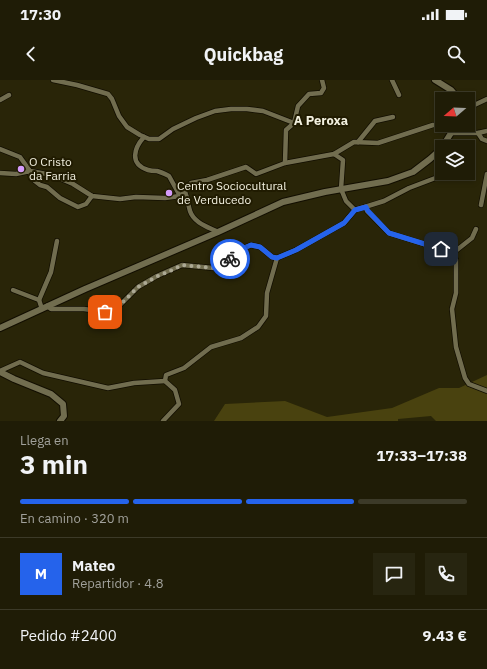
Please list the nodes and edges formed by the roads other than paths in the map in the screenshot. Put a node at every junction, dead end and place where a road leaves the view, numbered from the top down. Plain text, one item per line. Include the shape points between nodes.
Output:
1 (53, 80) edge
2 (322, 80) edge
3 (392, 80) edge
4 (435, 80) edge
5 (453, 92) edge
6 (9, 95) dead end
7 (399, 95) dead end
8 (487, 99) edge
9 (0, 100) edge
10 (475, 105) edge
11 (393, 117) dead end
12 (294, 123) junction
13 (435, 125) edge
14 (487, 131) edge
15 (451, 133) joint
16 (478, 133) junction
17 (144, 137) junction
18 (447, 140) edge
19 (487, 141) edge
20 (358, 142) junction
21 (0, 149) edge
22 (334, 154) junction
23 (435, 154) edge
24 (285, 163) junction
25 (30, 170) junction
26 (0, 173) edge
27 (487, 174) edge
28 (435, 178) edge
29 (341, 189) junction
30 (185, 192) junction
31 (92, 196) junction
32 (180, 196) junction
33 (481, 205) dead end
34 (366, 207) junction
35 (355, 210) junction
36 (476, 229) dead end
37 (218, 232) junction
38 (57, 241) dead end
39 (453, 253) junction
40 (277, 258) junction
41 (13, 290) dead end
42 (39, 300) junction
43 (44, 308) junction
44 (0, 328) edge
45 (0, 372) edge
46 (165, 380) junction
47 (487, 391) edge
48 (60, 421) edge
49 (163, 421) edge

1 - 17 street via 108,94 127,127
2 - 12 street via 324,88 321,93 309,94 298,106
3 - 7 street
4 - 5 street
6 - 9 street
8 - 10 street
11 - 20 street via 375,121
12 - 17 street via 263,111 232,109 215,111 196,118 159,139
12 - 24 street via 286,130
13 - 20 street via 378,143
14 - 16 street
15 - 16 street
15 - 18 street
16 - 19 street
17 - 32 street via 135,151 136,160 140,166 148,170 169,176
20 - 22 street
21 - 25 street via 20,157
22 - 24 street
22 - 29 street via 343,160
23 - 29 street via 413,172 388,181
24 - 30 street via 256,174 246,167 207,180 191,182
25 - 26 street via 16,174
25 - 31 street via 52,175
25 - 31 street via 31,178 40,185 48,187 60,198 78,207 86,204
27 - 33 street
28 - 34 street
29 - 35 street via 346,201
29 - 37 street via 283,202
30 - 32 street
30 - 37 street via 190,212 196,220
31 - 32 street via 120,199
34 - 35 street
34 - 39 street via 389,233
35 - 40 street via 344,223
36 - 39 street via 472,238
37 - 43 street
38 - 42 street via 51,272
39 - 47 street via 456,260 456,293 452,309 456,348 464,378 469,384
40 - 43 street via 260,247 251,245 219,267 182,265 158,276 138,287 119,306 105,312
40 - 46 street via 267,293 266,316 258,327 241,338 211,347 184,368 166,375
41 - 42 street
42 - 43 street
43 - 44 street
45 - 46 street via 20,362 42,373 108,388 134,382
45 - 48 street via 51,394 63,404 64,416
46 - 49 street via 175,390 179,404

